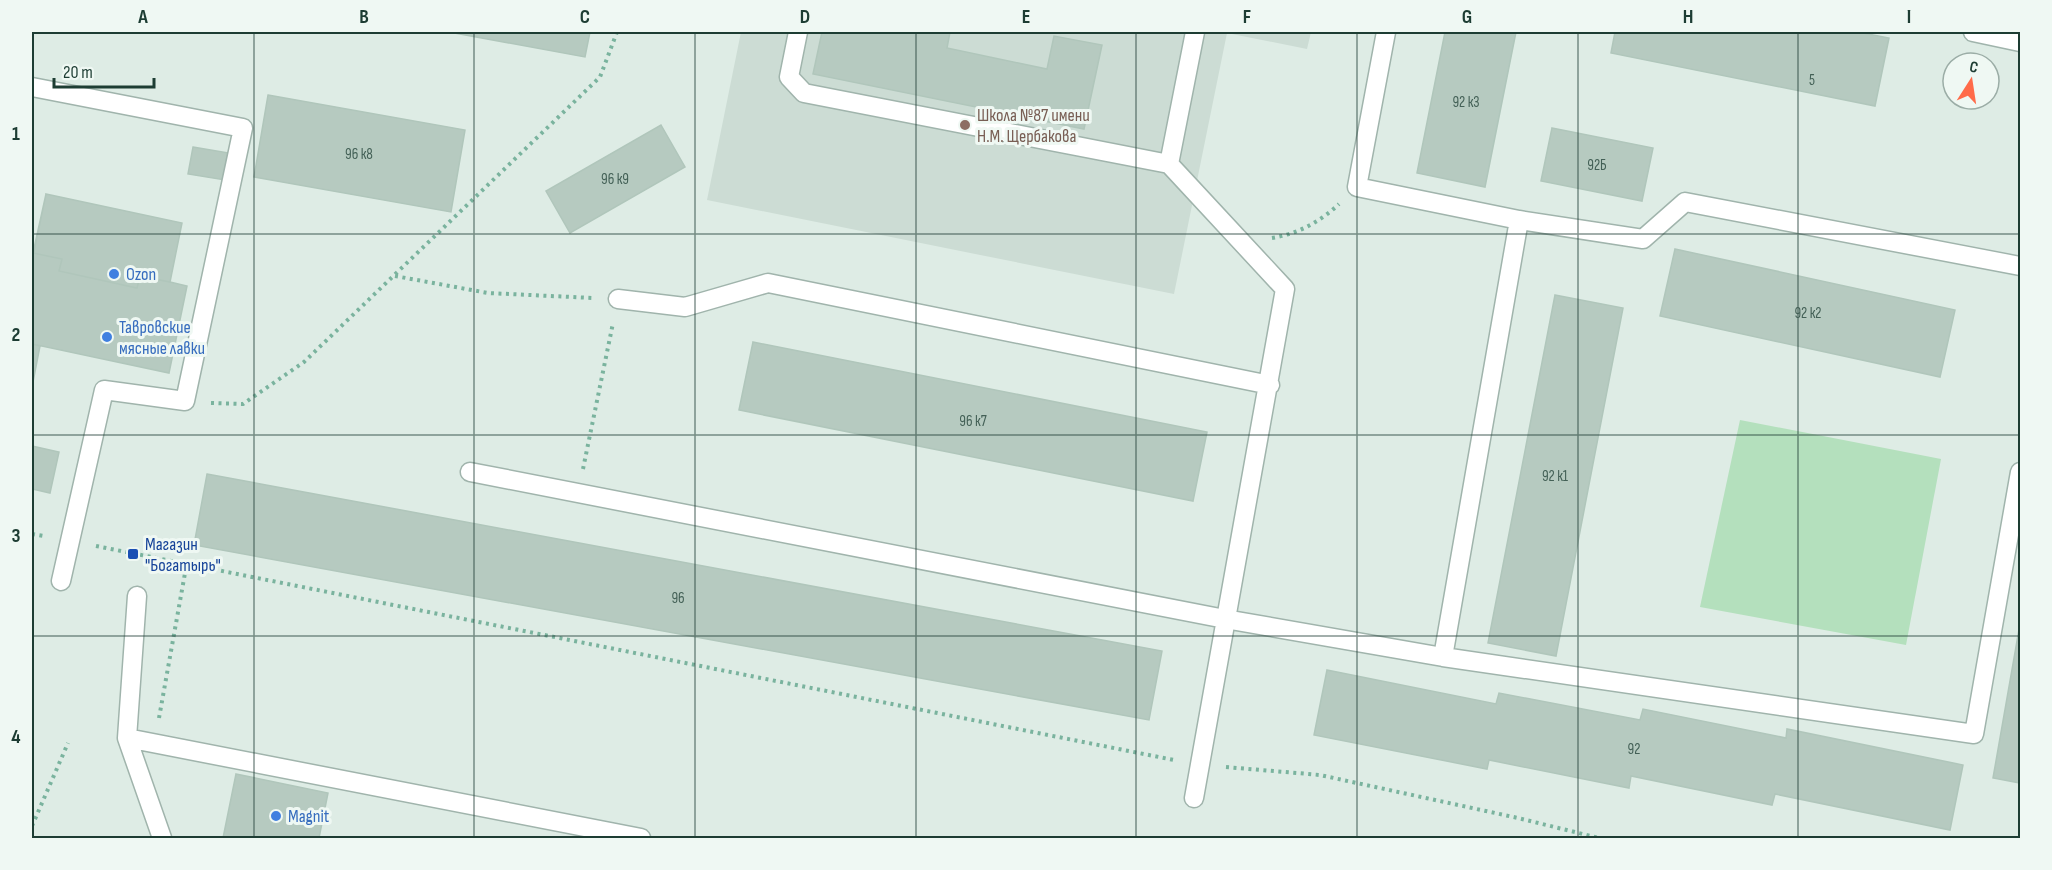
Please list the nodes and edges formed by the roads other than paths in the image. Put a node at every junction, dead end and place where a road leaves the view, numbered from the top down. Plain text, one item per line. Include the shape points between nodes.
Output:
1 (798, 32) edge
2 (1195, 32) edge
3 (1386, 32) edge
4 (1973, 32) edge
5 (2020, 42) edge
6 (32, 87) edge
7 (1169, 164) junction
8 (1520, 220) junction
9 (2020, 266) edge
10 (618, 299) road end
11 (1270, 385) junction
12 (470, 472) dead end
13 (2020, 472) edge
14 (61, 581) dead end
15 (137, 596) dead end
16 (1225, 619) junction
17 (1443, 657) junction
18 (127, 738) junction
19 (1194, 798) dead end
20 (162, 838) edge
21 (641, 838) edge

1 - 7 lane via 789,77 804,93
2 - 7 lane
3 - 8 lane via 1357,187
4 - 5 lane
6 - 14 lane via 243,128 185,401 104,390
7 - 11 lane via 1285,289
8 - 9 lane via 1643,240 1685,202
8 - 17 lane
10 - 11 lane via 685,307 768,283
11 - 16 lane
12 - 16 lane
13 - 17 lane via 1974,734
15 - 18 lane
16 - 17 lane
16 - 19 lane
18 - 20 lane
18 - 21 lane

